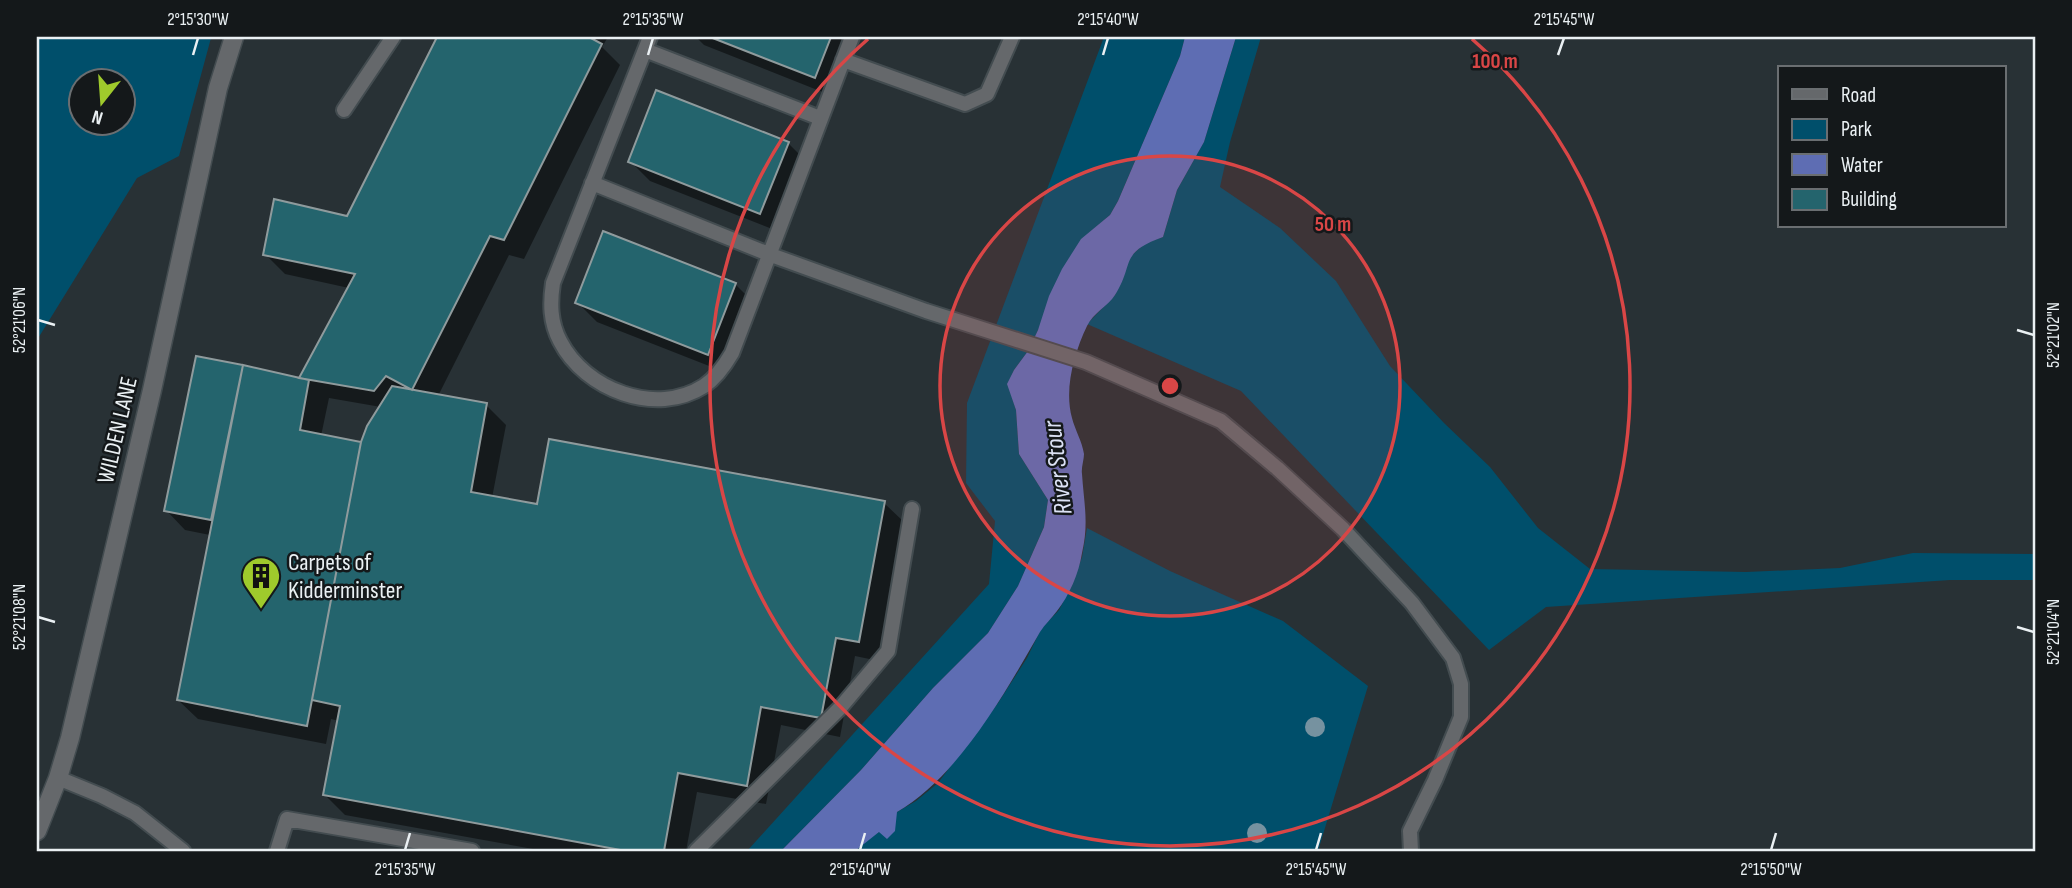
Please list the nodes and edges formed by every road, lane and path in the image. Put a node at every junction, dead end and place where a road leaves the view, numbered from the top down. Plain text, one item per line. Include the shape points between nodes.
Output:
1 (234, 37) edge
2 (393, 37) edge
3 (852, 37) edge
4 (1012, 37) edge
5 (647, 43) edge
6 (843, 60) junction
7 (344, 110) dead end
8 (820, 118) junction
9 (592, 183) junction
10 (771, 255) junction
11 (912, 509) dead end
12 (58, 778) junction
13 (37, 831) edge
14 (183, 851) edge
15 (276, 851) edge
16 (472, 851) edge
17 (696, 851) edge
18 (1411, 851) edge

1 - 12 street, WILDEN LANE via 218,88 152,390
2 - 7 lane
3 - 6 lane
4 - 6 lane via 987,94 965,104
5 - 8 lane
5 - 9 lane
6 - 8 lane
8 - 10 lane
9 - 10 lane
9 - 10 lane via 553,283 551,312 569,354 580,368 612,390 659,399 704,386 732,353
10 - 18 lane via 1086,362 1221,421 1343,529 1412,603 1453,658 1461,684 1461,717 1410,831
11 - 17 lane via 888,651 840,708
12 - 13 street, WILDEN LANE
12 - 14 lane via 135,813
15 - 16 lane via 287,818

